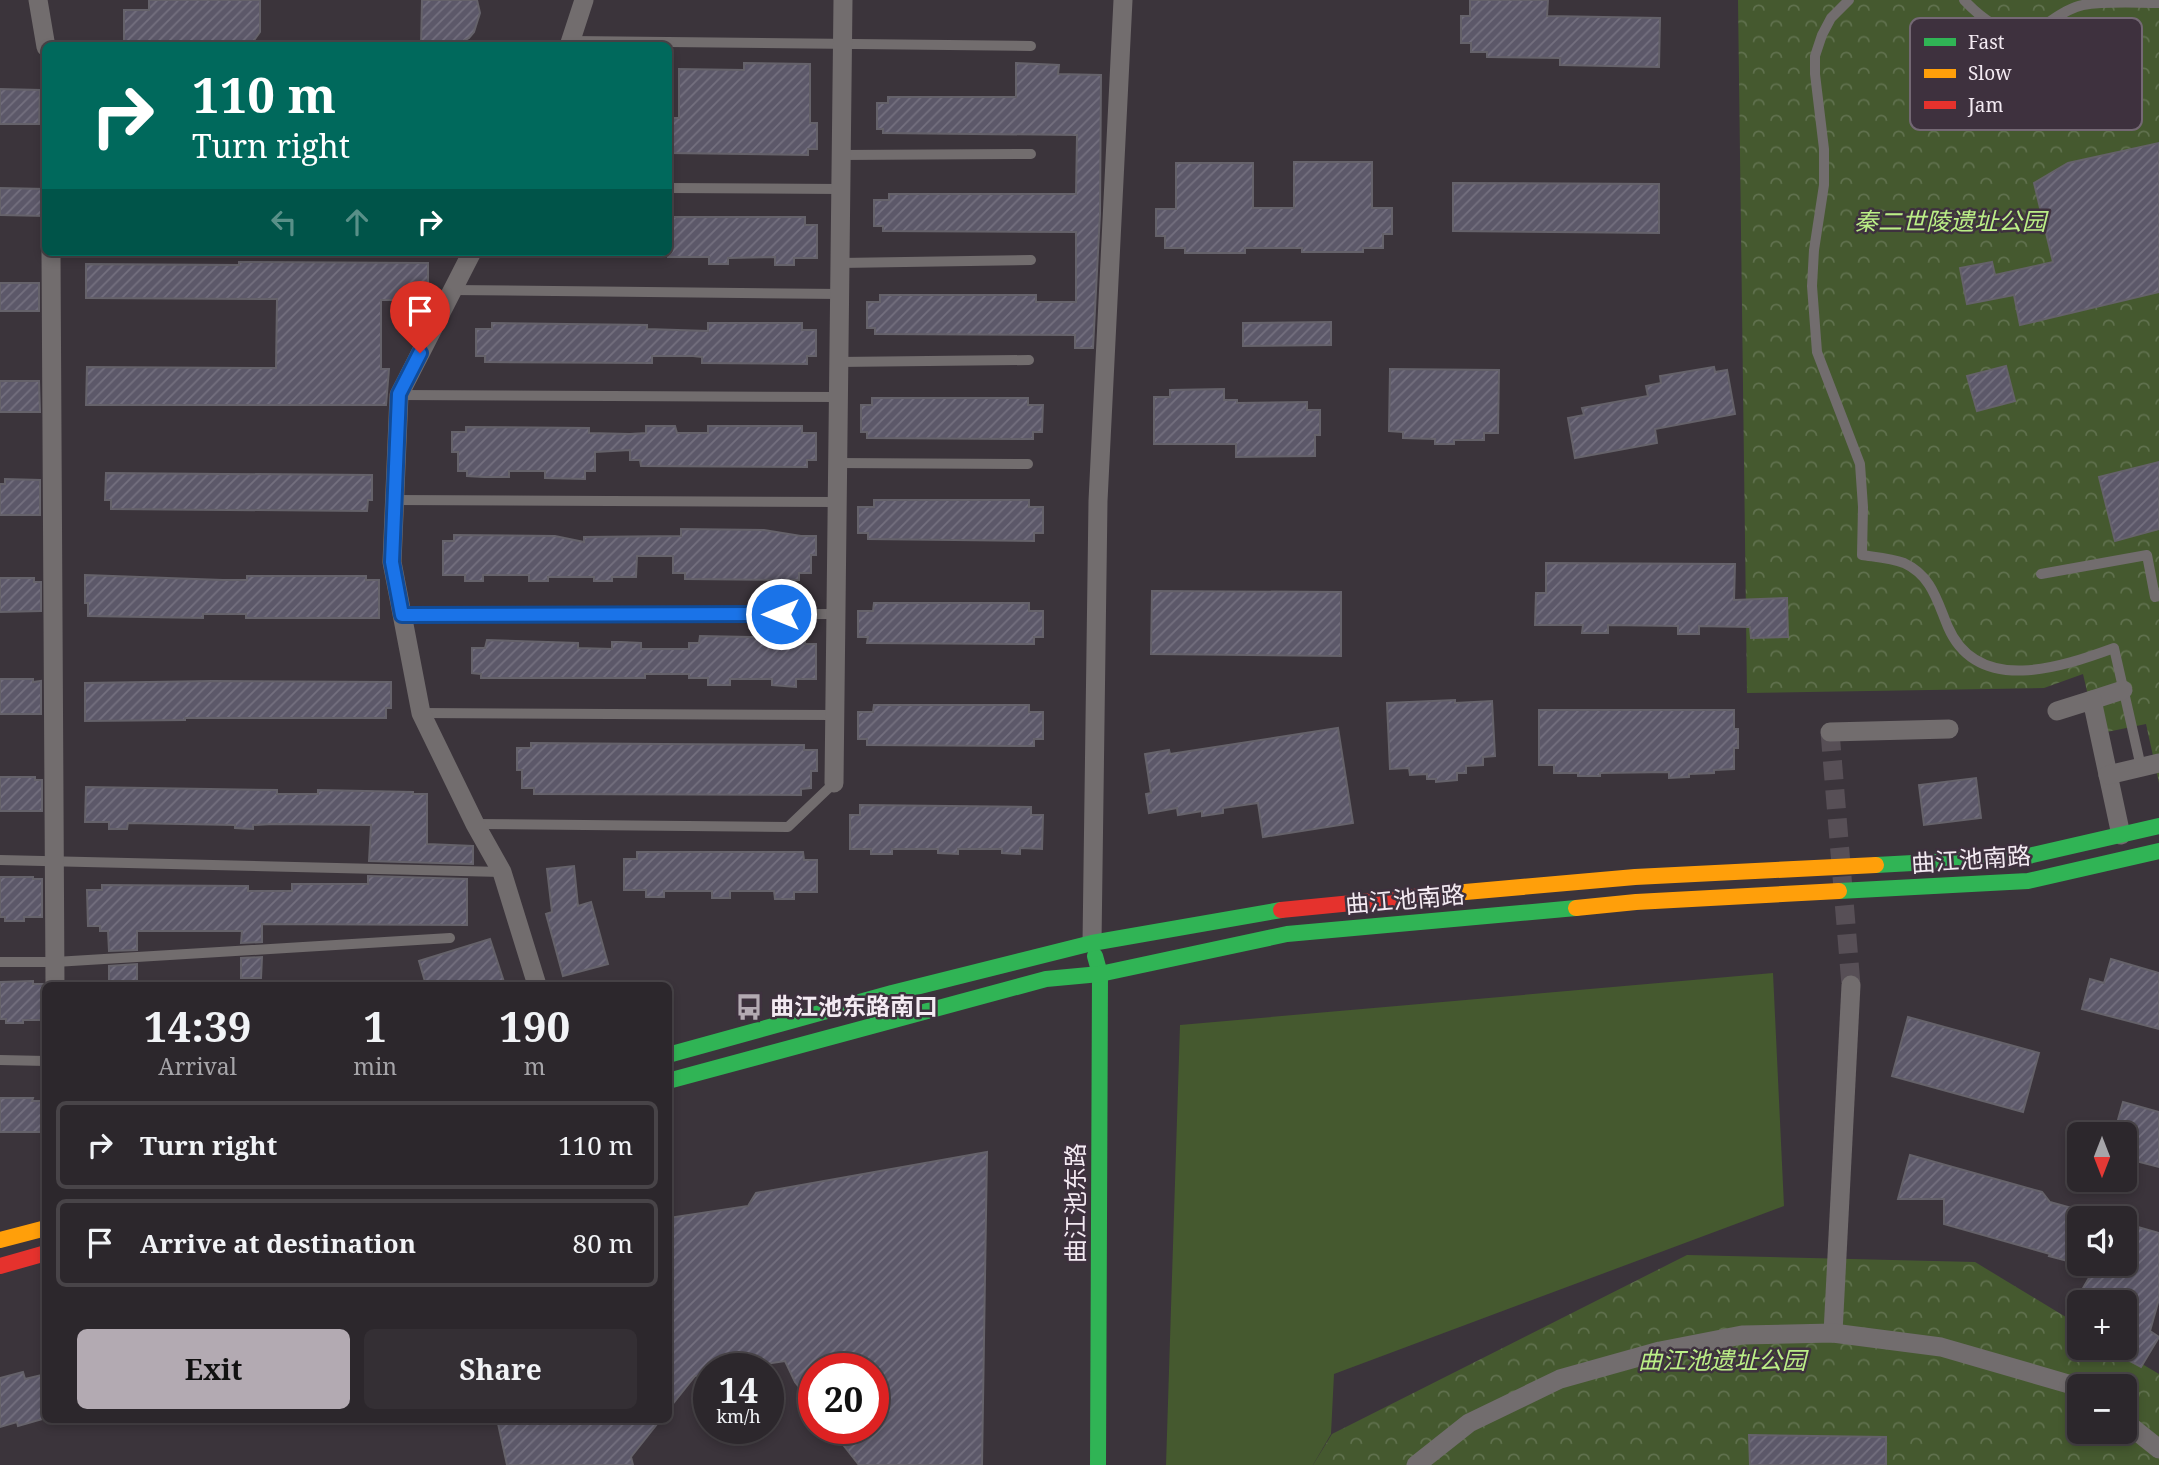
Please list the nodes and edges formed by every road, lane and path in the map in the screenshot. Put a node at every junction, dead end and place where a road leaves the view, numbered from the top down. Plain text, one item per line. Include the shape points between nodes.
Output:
1 (38, 0) edge
2 (584, 0) edge
3 (843, 0) edge
4 (1123, 0) edge
5 (1849, 0) edge
6 (1964, 0) edge
7 (2159, 3) edge
8 (1983, 18) edge
9 (2053, 18) edge
10 (45, 42) edge
11 (570, 42) edge
12 (672, 43) edge
13 (842, 44) junction
14 (1031, 46) dead end
15 (1031, 154) dead end
16 (841, 155) junction
17 (672, 188) edge
18 (840, 189) junction
19 (51, 256) edge
20 (469, 256) edge
21 (1031, 260) dead end
22 (840, 263) junction
23 (452, 290) junction
24 (839, 294) junction
25 (1029, 360) dead end
26 (838, 362) junction
27 (399, 394) junction
28 (838, 397) junction
29 (837, 463) junction
30 (1028, 464) dead end
31 (394, 500) junction
32 (837, 502) junction
33 (2041, 574) dead end
34 (2159, 596) edge
35 (836, 614) junction
36 (402, 615) junction
37 (2123, 690) junction
38 (2092, 700) junction
39 (2057, 711) dead end
40 (421, 713) junction
41 (834, 715) junction
42 (1949, 729) dead end
43 (1830, 732) dead end
44 (2150, 765) edge
45 (2108, 775) junction
46 (834, 783) joint
47 (475, 824) junction
48 (2159, 826) edge
49 (2121, 835) junction
50 (2159, 851) edge
51 (0, 860) edge
52 (54, 860) junction
53 (502, 872) junction
54 (450, 938) dead end
55 (1092, 943) junction
56 (0, 962) edge
57 (55, 962) junction
58 (1100, 974) junction
59 (55, 982) edge
60 (536, 982) edge
61 (1851, 985) tunnel mouth
62 (672, 1054) edge
63 (0, 1060) edge
64 (42, 1061) edge
65 (672, 1080) edge
66 (42, 1229) edge
67 (0, 1240) edge
68 (42, 1254) edge
69 (0, 1266) edge
70 (1833, 1332) junction
71 (2067, 1384) edge
72 (2137, 1431) edge
73 (2159, 1449) edge
74 (1098, 1465) edge
75 (1416, 1465) edge

1 - 10 street
2 - 11 street
3 - 13 street
4 - 55 street via 1098,501
5 - 37 lane via 1831,18 1815,56 1825,185 1812,286 1817,352 1860,464 1862,555 1903,563 1932,586 1948,627 1977,661 2001,670 2039,670 2114,648
6 - 8 lane
7 - 9 lane via 2081,6
12 - 13 lane
13 - 14 lane
13 - 16 street
15 - 16 lane
16 - 18 street
17 - 18 lane
18 - 22 street
19 - 52 street
20 - 23 street
21 - 22 lane
22 - 24 street
23 - 24 lane
23 - 27 street
24 - 26 street
25 - 26 lane
26 - 28 street
27 - 28 lane
27 - 31 street
28 - 29 street
29 - 30 lane
29 - 32 street
31 - 32 lane
31 - 36 street via 392,562
32 - 35 street
33 - 34 lane via 2147,555 2155,597
35 - 36 lane
35 - 41 street
36 - 40 street
37 - 38 street
37 - 44 lane
38 - 39 street
38 - 45 street
40 - 41 lane
40 - 47 street
41 - 46 street
42 - 43 street
44 - 45 street
45 - 49 street
46 - 47 lane via 788,827
47 - 53 street
48 - 49 main road, 曲江池南路
49 - 55 main road, 曲江池南路 via 2024,856 1635,877 1284,909
50 - 58 main road, 曲江池南路 via 2028,881 1636,902 1287,934
51 - 52 lane
52 - 53 lane
52 - 57 street
53 - 60 street
54 - 57 lane
55 - 58 main road, 曲江池东路
55 - 62 main road, 曲江池南路
56 - 57 lane
57 - 59 street
58 - 65 main road, 曲江池南路 via 1046,979
58 - 74 main road, 曲江池东路
61 - 70 street
63 - 64 lane
66 - 67 main road
68 - 69 main road
70 - 71 street via 1941,1347
70 - 75 street via 1742,1335 1660,1351 1560,1380 1469,1423
72 - 73 street

